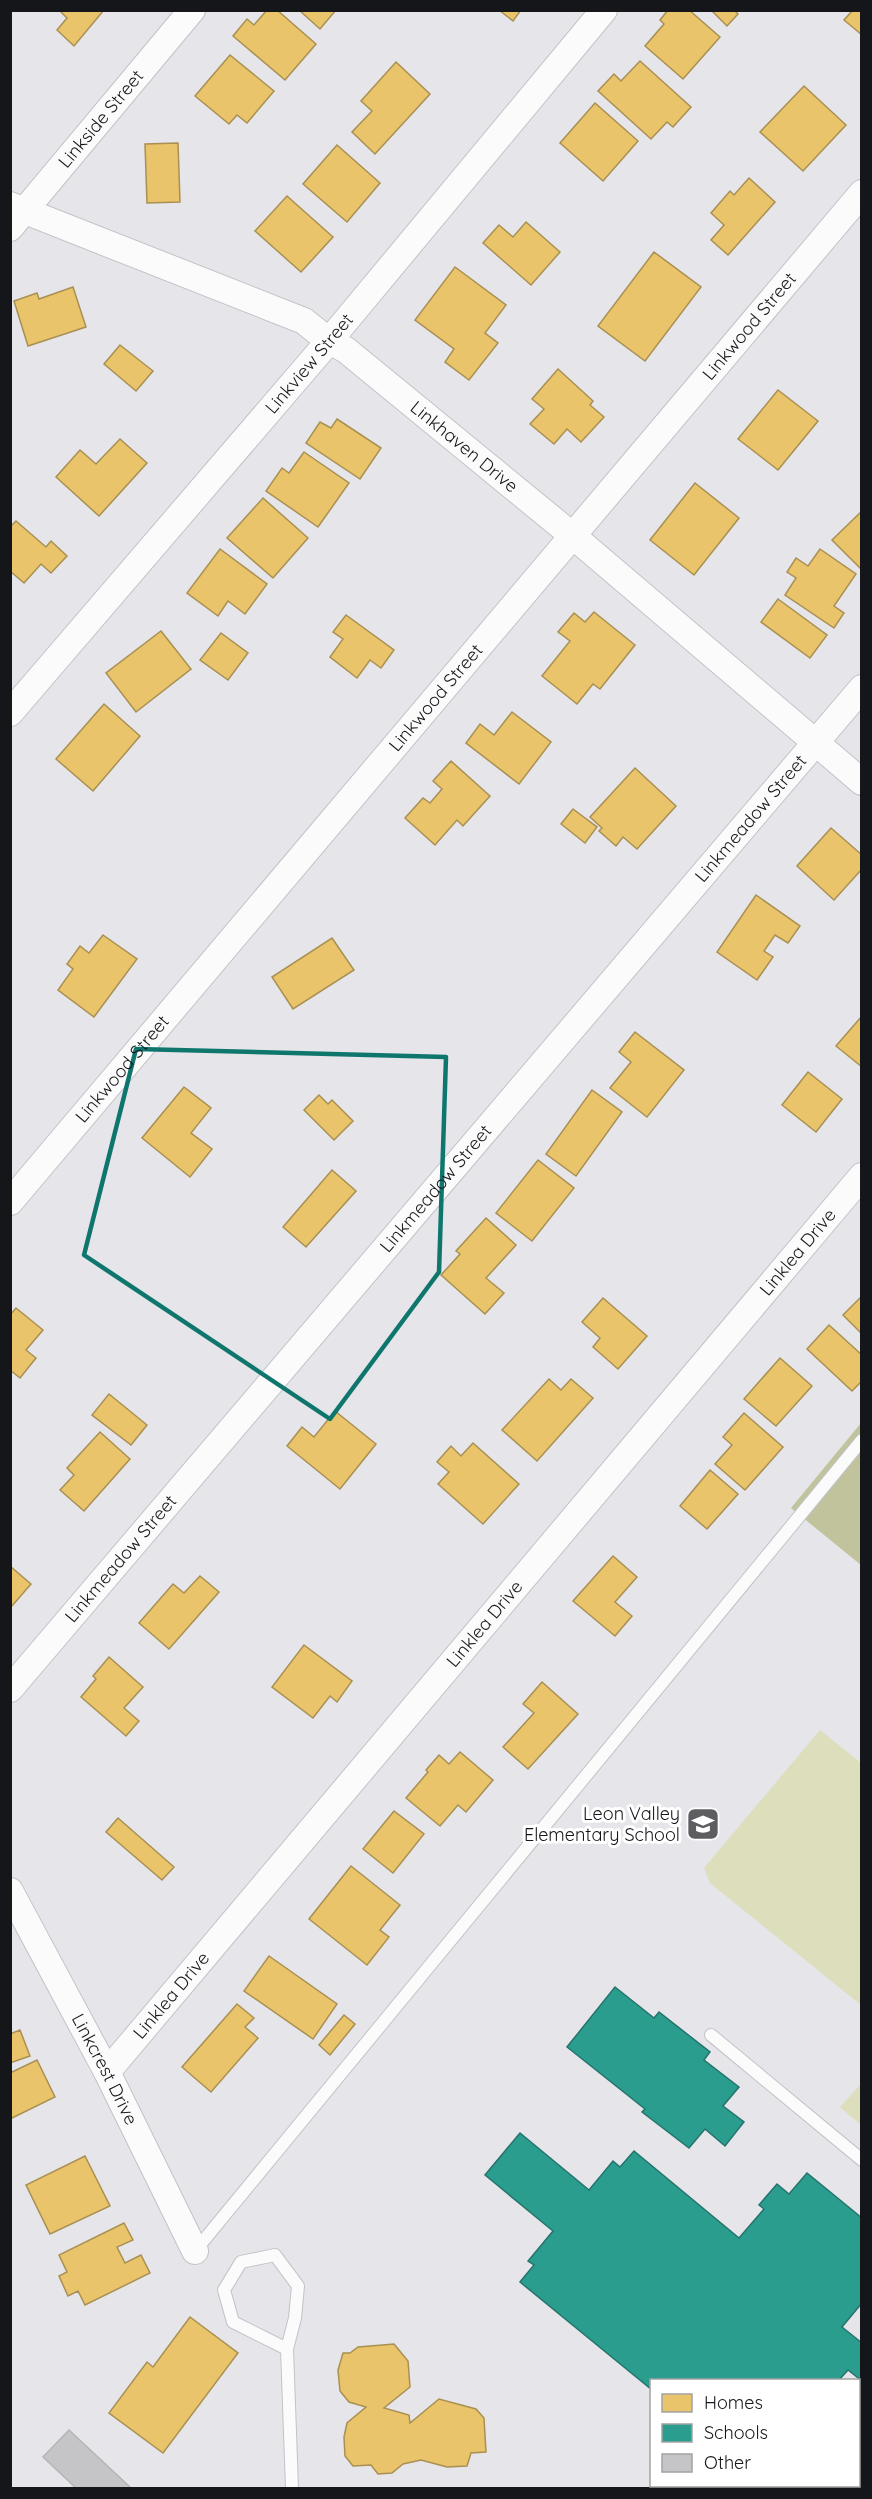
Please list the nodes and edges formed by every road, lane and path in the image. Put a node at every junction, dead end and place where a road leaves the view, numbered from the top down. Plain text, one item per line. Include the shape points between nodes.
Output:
1 (192, 10) edge
2 (604, 10) edge
3 (861, 194) edge
4 (15, 215) edge
5 (329, 341) junction
6 (573, 536) junction
7 (861, 688) edge
8 (10, 713) edge
9 (815, 743) junction
10 (861, 782) edge
11 (861, 1176) edge
12 (10, 1202) edge
13 (861, 1440) edge
14 (10, 1689) edge
15 (10, 1891) edge
16 (711, 2034) dead end
17 (107, 2072) junction
18 (861, 2160) edge
19 (195, 2251) joint
20 (287, 2349) junction
21 (292, 2488) edge

1 - 4 street, Linkside Street
2 - 5 street, Linkview Street
3 - 6 street, Linkwood Street
4 - 5 street, Linkhaven Drive via 304,321
5 - 6 street, Linkhaven Drive via 346,350
5 - 8 street, Linkview Street
6 - 9 street, Linkhaven Drive
6 - 12 street, Linkwood Street
7 - 9 street, Linkmeadow Street
9 - 10 street, Linkhaven Drive
9 - 14 street, Linkmeadow Street
11 - 17 street, Linklea Drive
13 - 19 lane
15 - 17 street, Linkcrest Drive
16 - 18 lane
17 - 19 street, Linkcrest Drive
20 - 20 lane via 298,2286 275,2255 241,2262 224,2290 233,2322
20 - 21 lane

